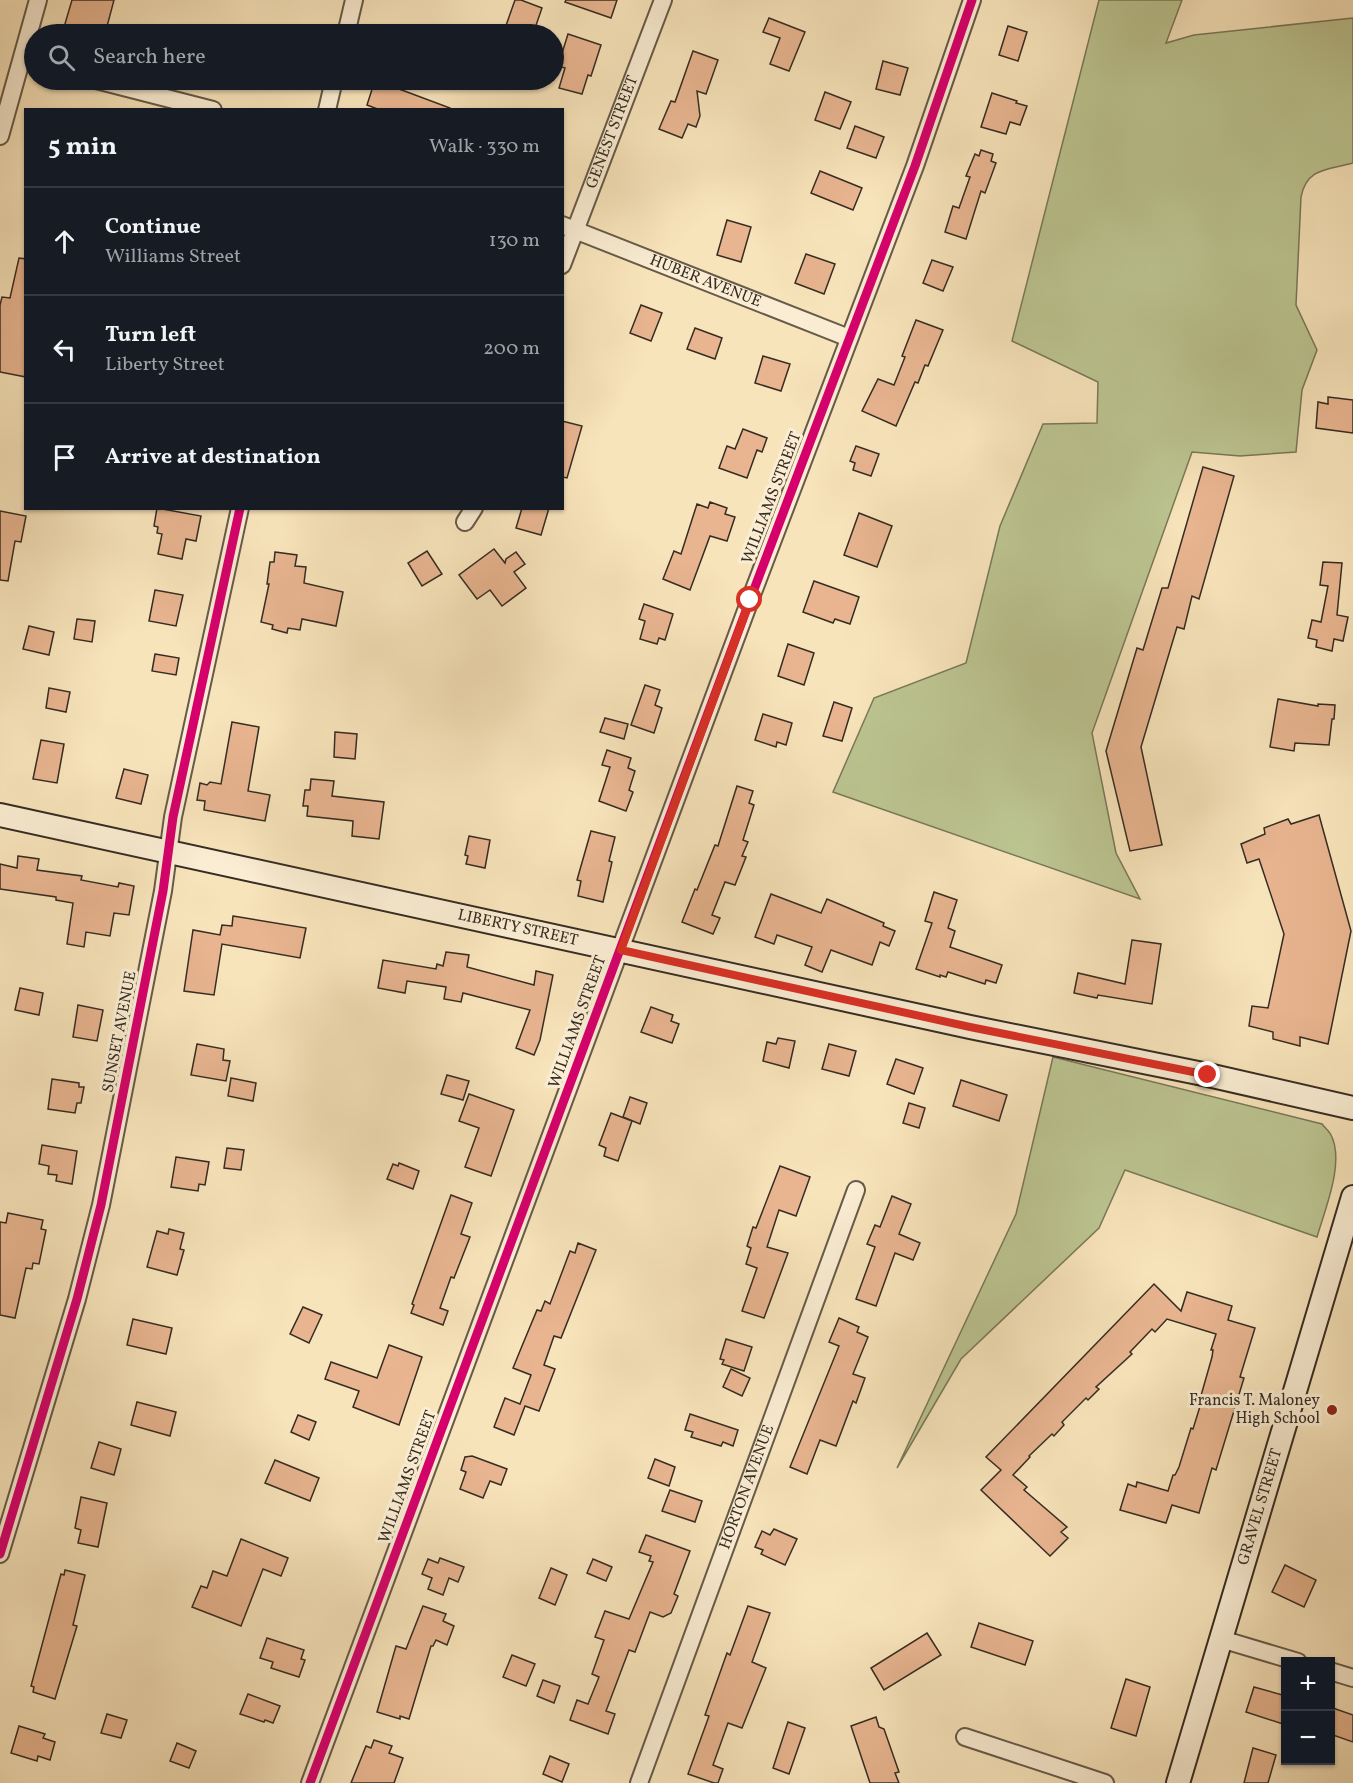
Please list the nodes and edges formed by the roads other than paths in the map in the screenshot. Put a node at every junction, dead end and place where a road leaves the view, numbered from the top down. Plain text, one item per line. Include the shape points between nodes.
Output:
1 (38, 0) edge
2 (354, 0) edge
3 (663, 0) edge
4 (972, 0) edge
5 (34, 24) edge
6 (348, 24) edge
7 (24, 70) edge
8 (135, 90) edge
9 (332, 90) edge
10 (205, 108) edge
11 (327, 108) edge
12 (0, 136) edge
13 (569, 227) edge
14 (564, 254) edge
15 (849, 338) junction
16 (240, 510) edge
17 (0, 815) edge
18 (168, 853) junction
19 (621, 950) junction
20 (1353, 1108) edge
21 (856, 1190) dead end
22 (1353, 1197) edge
23 (0, 1554) edge
24 (1221, 1639) junction
25 (1281, 1657) edge
26 (1335, 1673) edge
27 (1353, 1678) edge
28 (965, 1737) dead end
29 (310, 1783) edge
30 (639, 1783) edge
31 (1105, 1783) edge
32 (1178, 1783) edge

1 - 5 street
2 - 6 street
3 - 13 street, GENEST STREET
4 - 15 street, WILLIAMS STREET via 915,166
7 - 12 street
8 - 10 street
9 - 11 street
13 - 14 street, GENEST STREET
13 - 15 street, HUBER AVENUE
15 - 19 street, WILLIAMS STREET
16 - 18 street, SUNSET AVENUE
17 - 18 main road, LIBERTY STREET
18 - 19 main road, LIBERTY STREET
18 - 23 street, SUNSET AVENUE via 101,1206
19 - 20 main road, LIBERTY STREET
19 - 29 street, WILLIAMS STREET
21 - 30 street, HORTON AVENUE
22 - 24 main road, GRAVEL STREET
24 - 25 street
24 - 32 main road, GRAVEL STREET
26 - 27 street
28 - 31 street

